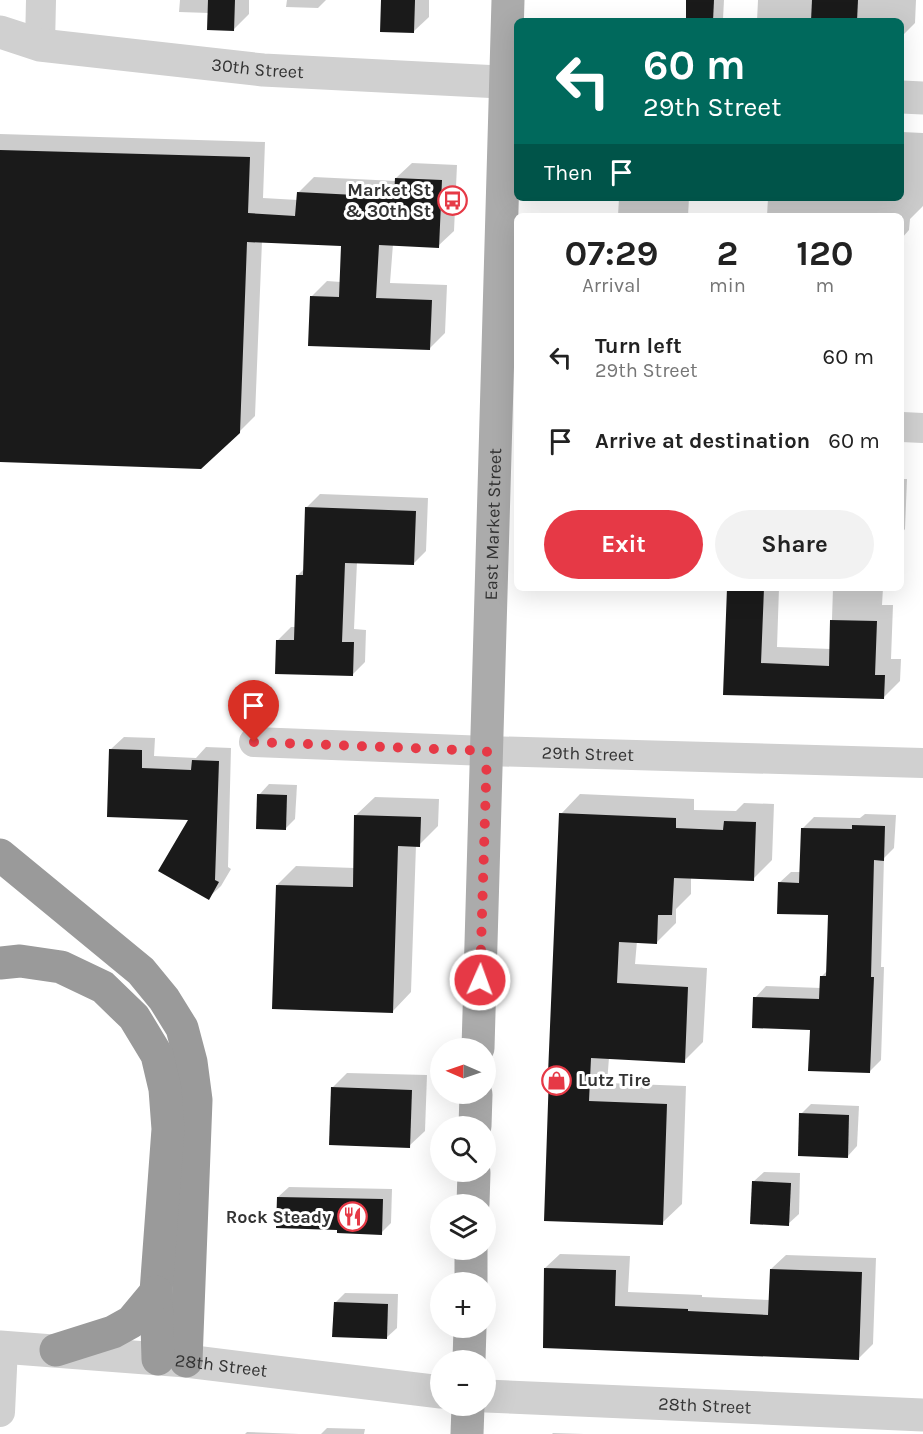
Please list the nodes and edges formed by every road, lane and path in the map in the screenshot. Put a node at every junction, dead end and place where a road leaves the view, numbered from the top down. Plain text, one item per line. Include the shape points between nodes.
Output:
1 (41, 0) edge
2 (508, 0) edge
3 (0, 32) edge
4 (40, 45) junction
5 (512, 82) edge
6 (904, 97) edge
7 (923, 98) edge
8 (507, 409) edge
9 (904, 427) edge
10 (923, 428) edge
11 (254, 742) dead end
12 (487, 751) junction
13 (923, 763) edge
14 (0, 855) edge
15 (0, 963) edge
16 (478, 1038) edge
17 (156, 1292) junction
18 (1, 1347) edge
19 (56, 1350) junction
20 (172, 1360) junction
21 (430, 1391) edge
22 (496, 1396) edge
23 (0, 1412) edge
24 (923, 1415) edge
25 (468, 1416) edge
26 (467, 1434) edge

1 - 4 street
2 - 5 main road, East Market Street
3 - 4 street, 30th Street
4 - 5 street, 30th Street via 262,70
5 - 8 main road, East Market Street
6 - 7 street
8 - 12 main road, East Market Street
9 - 10 street
11 - 12 street, 29th Street
12 - 13 street, 29th Street
12 - 16 main road, East Market Street
14 - 20 highway via 141,971 182,1028 196,1100
15 - 17 highway via 61,966 103,987 134,1017 157,1055 168,1129
17 - 19 highway via 131,1322 113,1332
17 - 20 highway
18 - 19 street, 28th Street
18 - 23 street
19 - 20 street, 28th Street
20 - 21 street, 28th Street
22 - 24 street, 28th Street
25 - 26 main road

